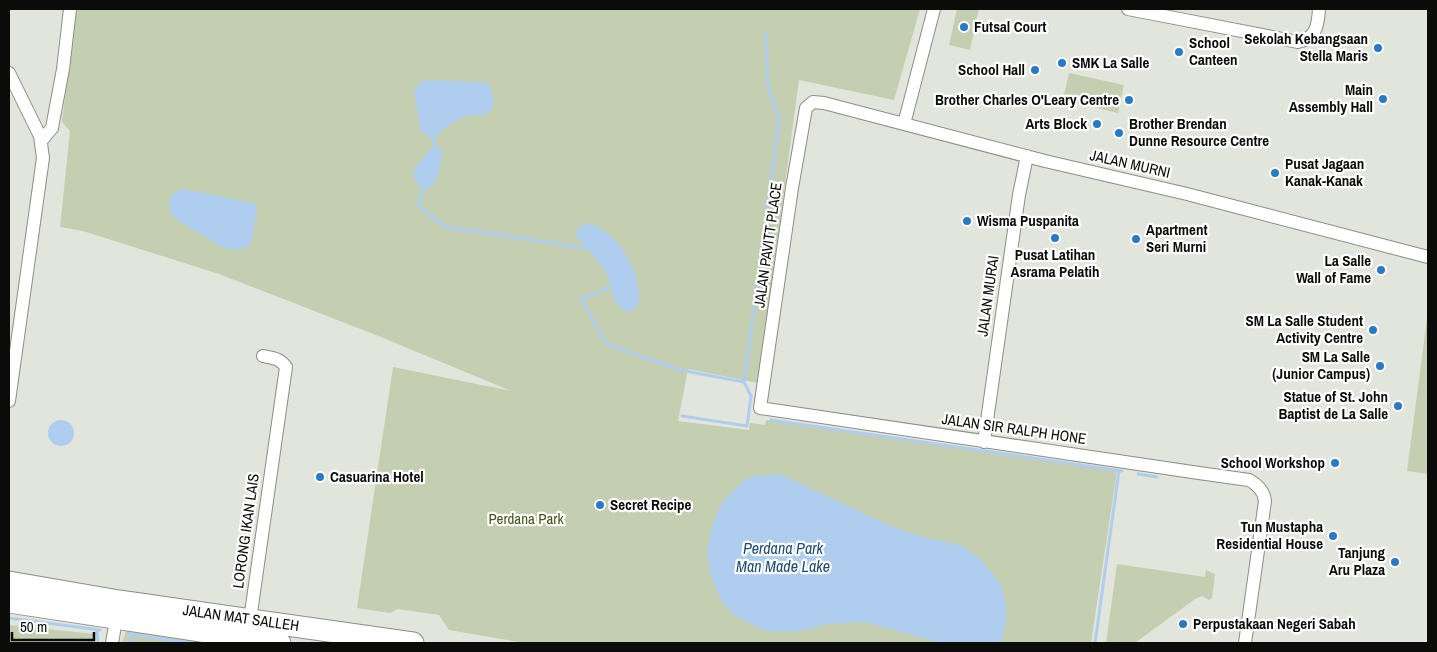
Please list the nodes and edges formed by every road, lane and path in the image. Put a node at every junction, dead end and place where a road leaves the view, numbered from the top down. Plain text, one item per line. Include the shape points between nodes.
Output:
1 (70, 9) edge
2 (934, 9) edge
3 (1128, 9) edge
4 (1319, 9) edge
5 (9, 73) edge
6 (824, 103) joint
7 (904, 124) junction
8 (41, 142) junction
9 (1026, 156) junction
10 (1428, 257) edge
11 (263, 356) dead end
12 (9, 401) edge
13 (760, 408) joint
14 (984, 442) junction
15 (9, 582) edge
16 (9, 602) edge
17 (118, 610) junction
18 (250, 620) junction
19 (112, 643) edge
20 (280, 643) edge
21 (413, 643) edge
22 (1245, 643) edge

1 - 8 street via 52,128
2 - 7 street
3 - 4 street via 1298,42 1316,32
5 - 8 street
6 - 7 street, JALAN MURNI
6 - 13 street, JALAN PAVITT PLACE via 813,102 806,108 804,116
7 - 9 street, JALAN MURNI
8 - 12 street via 40,187
9 - 10 street, JALAN MURNI
9 - 14 street, JALAN MURAI
11 - 18 street, LORONG IKAN LAIS via 278,359 286,367
13 - 14 street, JALAN SIR RALPH HONE
14 - 22 street, JALAN SIR RALPH HONE via 1249,480 1261,489 1266,501
15 - 17 main road, JALAN MAT SALLEH
16 - 17 main road, JALAN MAT SALLEH
17 - 18 main road, JALAN MAT SALLEH
17 - 19 street
17 - 20 main road, JALAN MAT SALLEH
18 - 21 main road, JALAN MAT SALLEH

